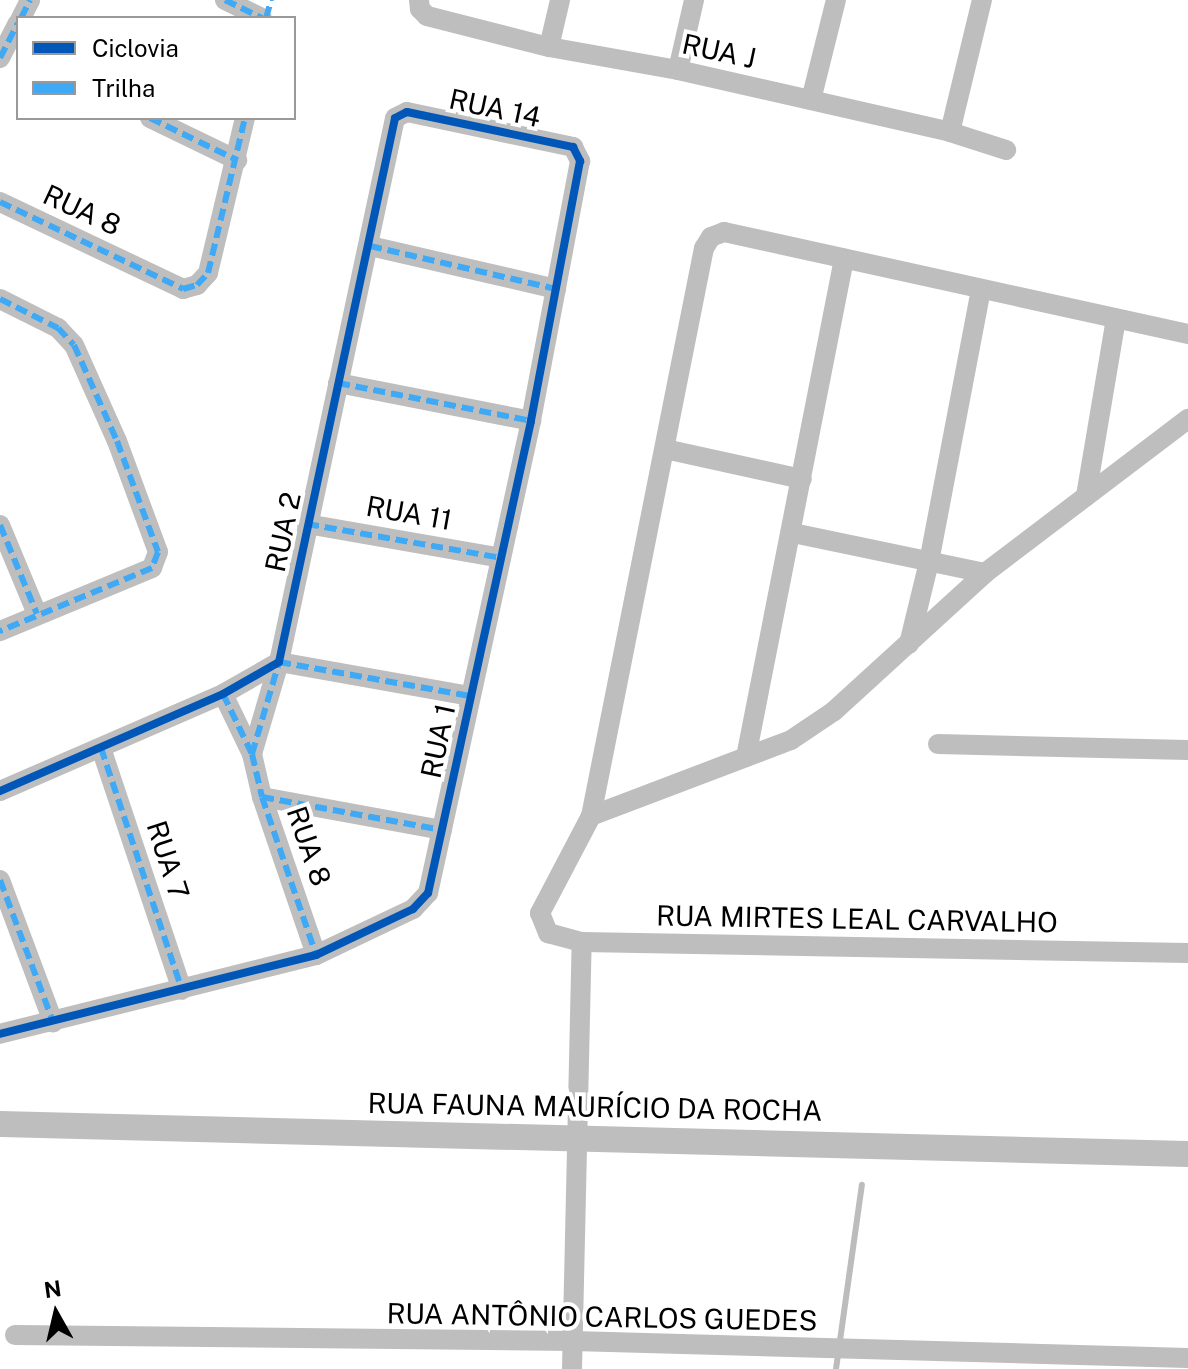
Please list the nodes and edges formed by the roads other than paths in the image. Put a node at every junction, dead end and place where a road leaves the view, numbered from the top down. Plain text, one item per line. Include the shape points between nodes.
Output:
1 (225, 0) edge
2 (560, 0) edge
3 (694, 0) edge
4 (836, 0) edge
5 (982, 0) edge
6 (420, 5) edge
7 (260, 16) edge
8 (16, 29) edge
9 (549, 47) junction
10 (8, 54) edge
11 (678, 70) junction
12 (811, 100) junction
13 (400, 113) joint
14 (154, 120) edge
15 (245, 120) edge
16 (950, 132) junction
17 (1006, 150) dead end
18 (578, 152) joint
19 (237, 160) junction
20 (0, 202) edge
21 (370, 246) junction
22 (844, 259) junction
23 (556, 289) junction
24 (981, 290) junction
25 (0, 299) edge
26 (1116, 319) junction
27 (1188, 334) edge
28 (338, 383) junction
29 (1188, 419) edge
30 (531, 421) junction
31 (665, 449) junction
32 (802, 479) junction
33 (1086, 496) junction
34 (307, 524) junction
35 (0, 525) edge
36 (793, 533) junction
37 (501, 558) junction
38 (929, 562) junction
39 (985, 573) junction
40 (37, 614) junction
41 (0, 631) edge
42 (909, 644) junction
43 (279, 662) junction
44 (223, 694) junction
45 (470, 696) junction
46 (938, 744) dead end
47 (101, 748) junction
48 (1188, 750) edge
49 (252, 754) junction
50 (746, 757) junction
51 (0, 791) edge
52 (262, 797) junction
53 (591, 816) junction
54 (442, 830) junction
55 (0, 880) edge
56 (582, 942) junction
57 (1188, 953) edge
58 (316, 955) junction
59 (182, 990) junction
60 (53, 1022) junction
61 (0, 1034) edge
62 (0, 1124) edge
63 (579, 1140) junction
64 (1188, 1154) edge
65 (15, 1335) dead end
66 (573, 1341) junction
67 (1188, 1358) edge
68 (572, 1369) edge

1 - 7 street
2 - 9 street
3 - 11 street
4 - 12 street
5 - 16 street
6 - 9 street, RUA J via 427,16
8 - 10 street
9 - 11 street, RUA J
11 - 12 street, RUA J
12 - 16 street, RUA J
13 - 18 street, RUA 14
13 - 21 street, RUA 2
14 - 19 street
15 - 19 street
16 - 17 street, RUA J
18 - 23 street, RUA 1
19 - 20 street, RUA 8 via 208,273 197,285 183,289
21 - 23 street
21 - 28 street, RUA 2
22 - 24 street
22 - 31 street via 724,232 711,237 704,248
22 - 32 street
23 - 30 street, RUA 1
24 - 26 street
24 - 38 street
25 - 40 street via 58,328 74,345 158,552 152,568
26 - 27 street
26 - 33 street
28 - 30 street
28 - 34 street, RUA 2
29 - 33 street
30 - 37 street, RUA 1
31 - 32 street
31 - 53 street
32 - 36 street
33 - 39 street
34 - 37 street, RUA 11
34 - 43 street, RUA 2
35 - 40 street
36 - 38 street
36 - 50 street
37 - 45 street, RUA 1
38 - 39 street
38 - 42 street
39 - 42 street
40 - 41 street
42 - 50 street via 834,711 791,740
43 - 44 street
43 - 45 street
43 - 49 street, RUA 8
44 - 47 street
44 - 49 street, RUA 8
45 - 54 street, RUA 1
46 - 48 street
47 - 51 street
47 - 59 street, RUA 7
49 - 52 street, RUA 8
50 - 53 street
52 - 54 street
52 - 58 street, RUA 8
53 - 56 street, RUA MIRTES LEAL CARVALHO via 540,913 548,933
54 - 58 street, RUA 1 via 428,893 413,909
55 - 60 street
56 - 57 street, RUA MIRTES LEAL CARVALHO
56 - 63 street
58 - 59 street, RUA 1
59 - 60 street, RUA 1
60 - 61 street, RUA 1
62 - 63 street, RUA FAUNA MAURÍCIO DA ROCHA
63 - 64 street, RUA FAUNA MAURÍCIO DA ROCHA
63 - 66 street
65 - 66 street, RUA ANTÔNIO CARLOS GUEDES
66 - 67 street, RUA ANTÔNIO CARLOS GUEDES
66 - 68 street

